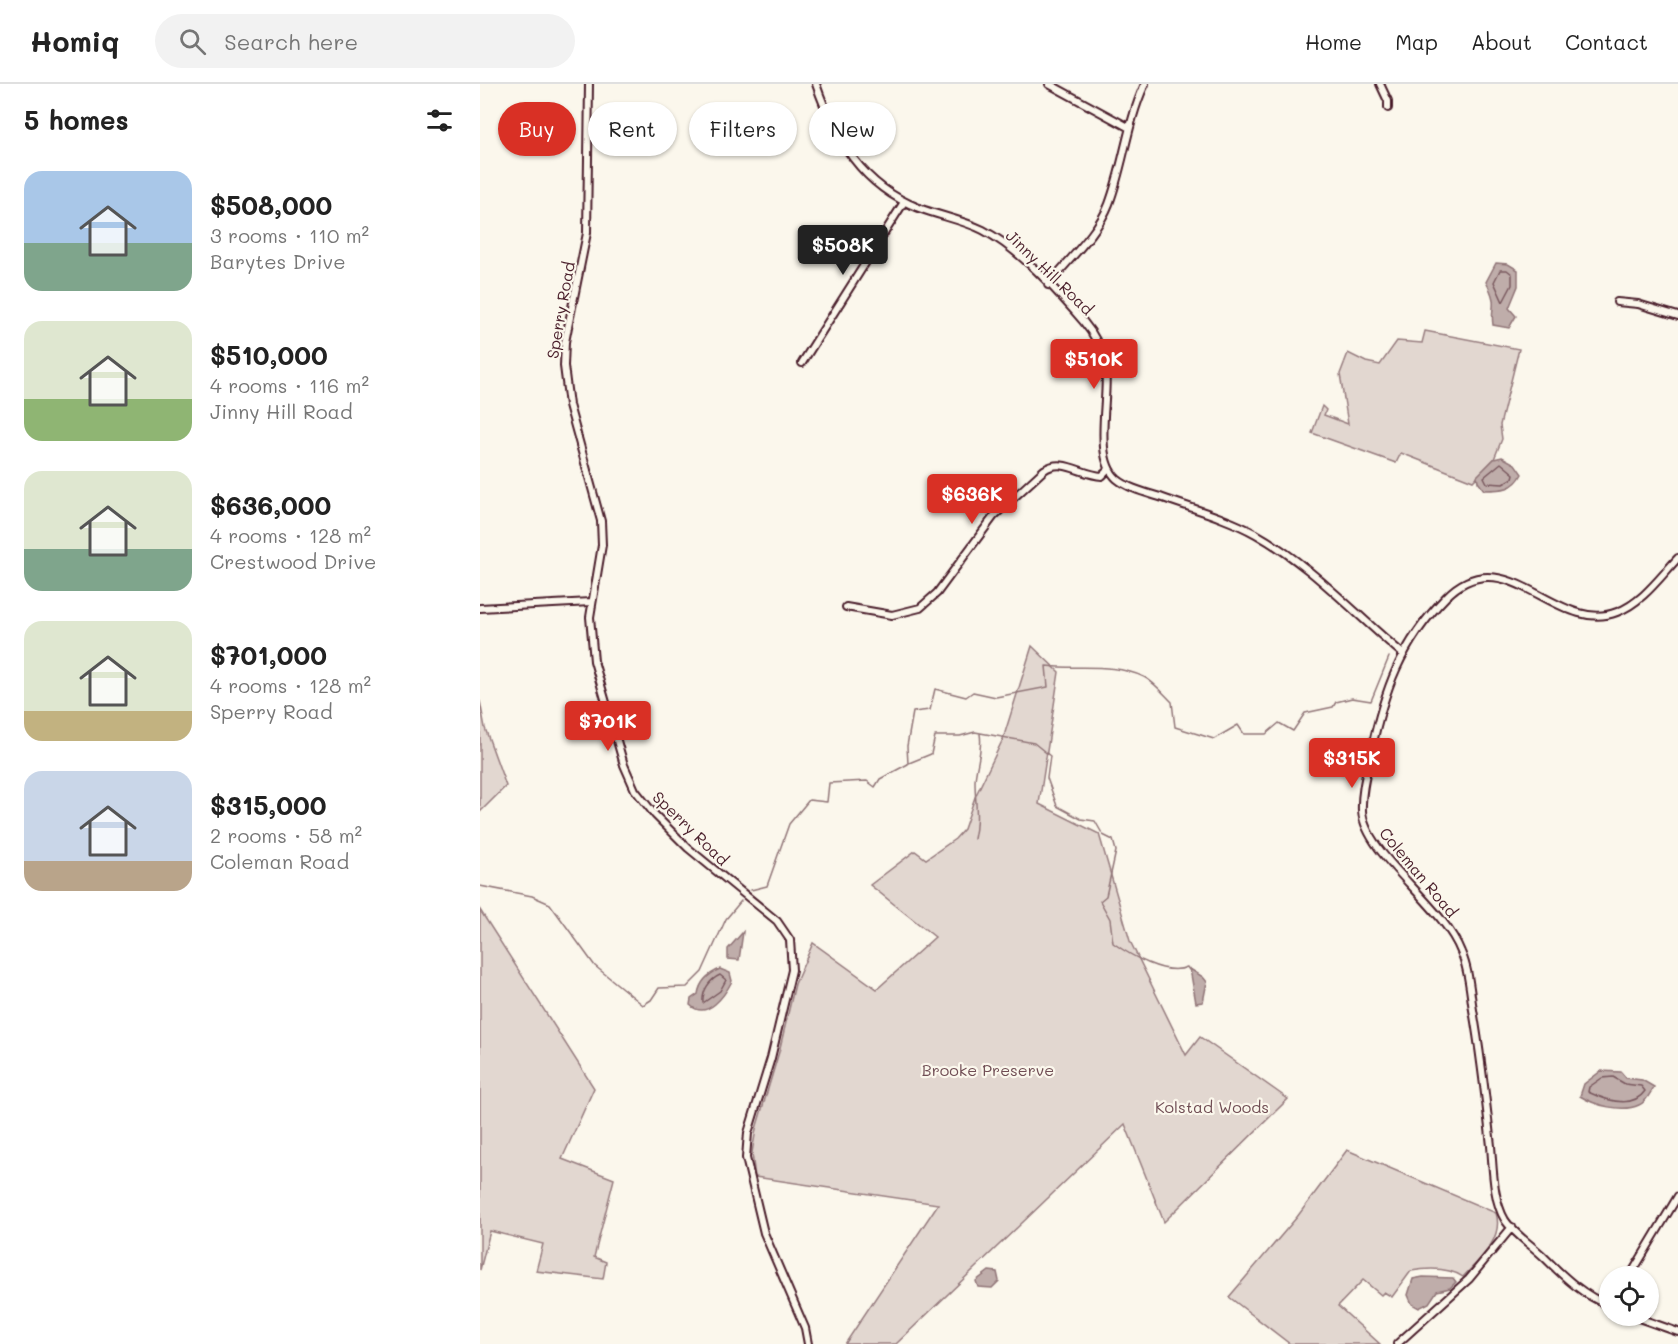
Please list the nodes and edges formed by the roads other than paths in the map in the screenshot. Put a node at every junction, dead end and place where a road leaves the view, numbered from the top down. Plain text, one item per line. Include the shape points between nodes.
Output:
1 (589, 84) edge
2 (816, 84) edge
3 (1049, 84) edge
4 (1145, 84) edge
5 (1380, 84) edge
6 (1388, 108) dead end
7 (1128, 127) junction
8 (904, 202) junction
9 (1048, 285) junction
10 (1617, 303) dead end
11 (1678, 316) edge
12 (802, 363) dead end
13 (1109, 469) junction
14 (1678, 558) edge
15 (591, 602) junction
16 (846, 606) dead end
17 (480, 608) edge
18 (1403, 654) junction
19 (1678, 1197) edge
20 (1512, 1227) junction
21 (1636, 1266) edge
22 (1599, 1300) edge
23 (1659, 1325) edge
24 (1678, 1332) edge
25 (808, 1344) edge
26 (1398, 1344) edge

1 - 15 street, Sperry Road via 587,232 564,357 569,405 601,521 602,545
2 - 8 street, Jinny Hill Road via 832,128 852,158 875,183
3 - 7 street
4 - 7 street
5 - 6 street
7 - 9 street via 1108,206
8 - 9 street, Jinny Hill Road via 982,230 1006,246
8 - 12 street
9 - 13 street, Jinny Hill Road via 1090,329 1102,354 1106,374 1104,448
10 - 11 street via 1638,303
13 - 16 street via 1102,476 1063,465 1044,470 994,516 936,593 920,608 892,615
13 - 18 street via 1128,485 1236,525 1267,541 1307,569
14 - 18 street, Coleman Road via 1627,608 1600,616 1576,611 1503,579 1473,579 1446,598
15 - 17 street
15 - 25 street, Sperry Road via 594,661 635,790 667,827 777,921 790,940 792,970 748,1133 746,1158 764,1233 806,1328
18 - 20 street, Coleman Road via 1380,712 1364,787 1363,816 1378,846 1449,928 1464,958 1496,1188 1503,1214
19 - 21 street
20 - 22 street via 1573,1285
20 - 26 street via 1469,1279
23 - 24 street

